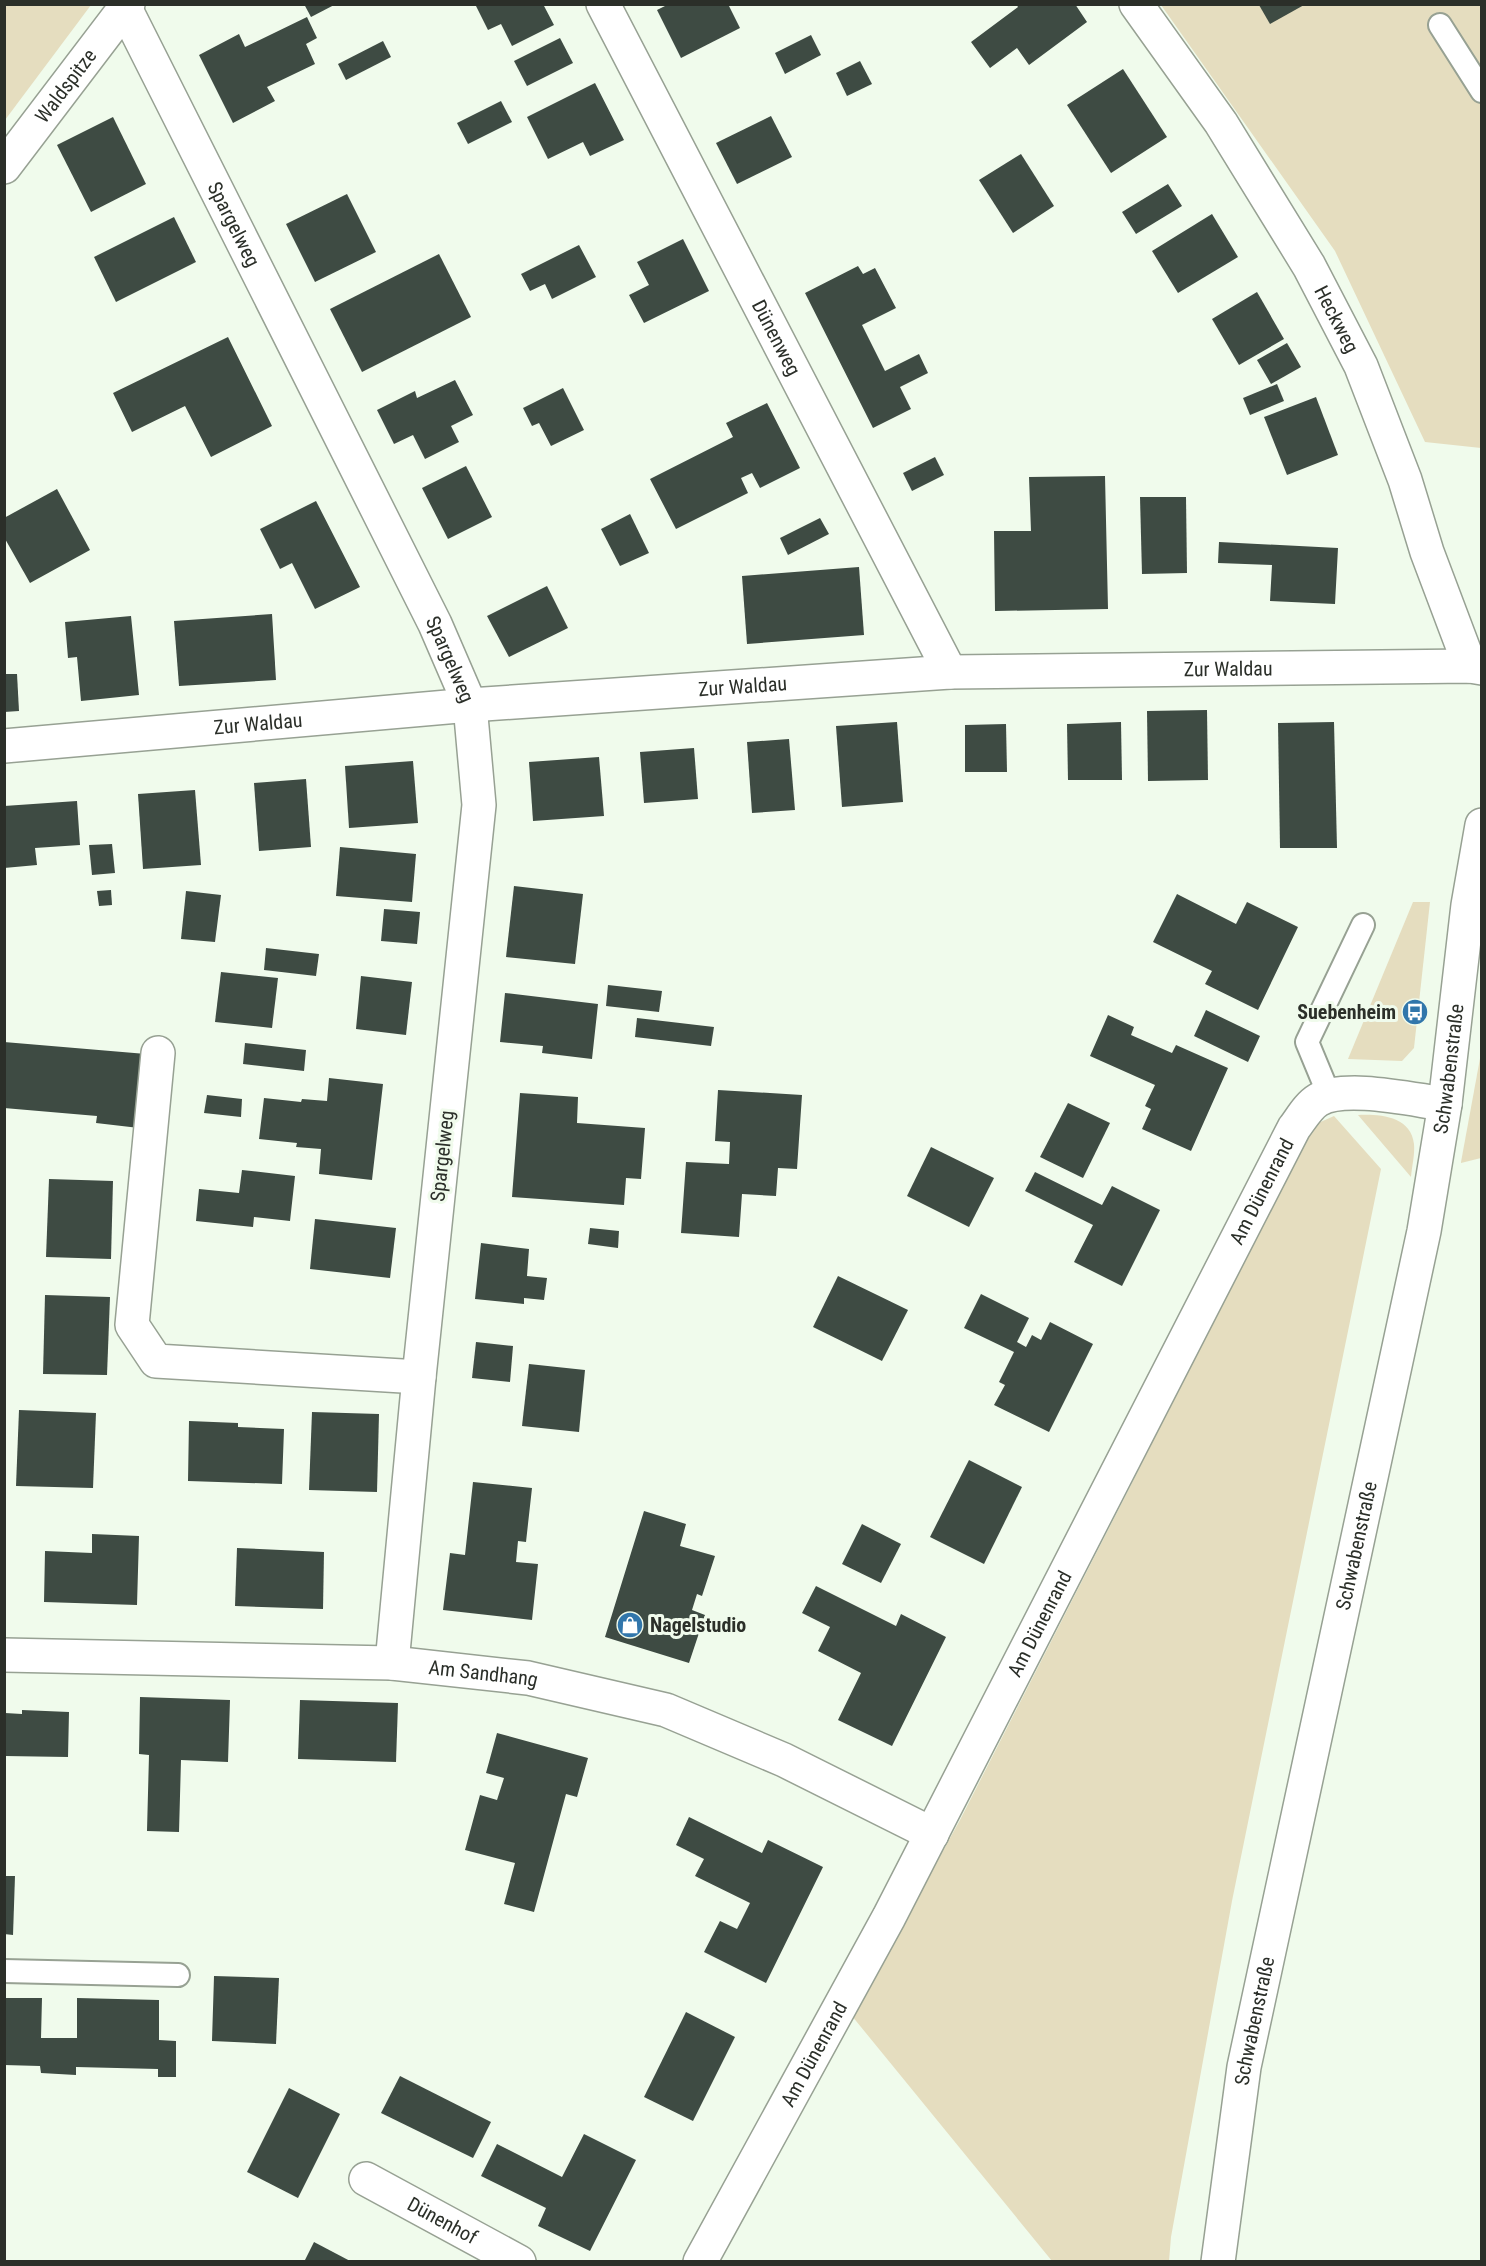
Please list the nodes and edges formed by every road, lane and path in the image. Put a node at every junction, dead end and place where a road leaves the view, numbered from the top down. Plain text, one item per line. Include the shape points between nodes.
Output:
1 (603, 4) edge
2 (1136, 4) edge
3 (127, 6) edge
4 (1440, 26) dead end
5 (1482, 91) edge
6 (4, 166) edge
7 (1476, 667) edge
8 (950, 672) junction
9 (470, 705) junction
10 (4, 746) edge
11 (1482, 825) edge
12 (1364, 925) dead end
13 (158, 1053) dead end
14 (1329, 1095) junction
15 (1445, 1104) junction
16 (419, 1377) junction
17 (4, 1655) edge
18 (392, 1663) junction
19 (932, 1834) junction
20 (4, 1971) edge
21 (178, 1975) dead end
22 (366, 2179) dead end
23 (519, 2262) edge
24 (700, 2262) edge
25 (1218, 2262) edge

1 - 8 street, Dünenweg
2 - 7 street, Heckweg via 1233,144 1309,266 1361,366 1405,480 1427,552
3 - 6 street, Waldspitze
3 - 9 street, Spargelweg via 435,624
4 - 5 lane
7 - 8 street, Zur Waldau
8 - 9 street, Zur Waldau
9 - 10 street, Zur Waldau
9 - 16 street, Spargelweg via 479,804
11 - 15 street, Schwabenstraße via 1468,905
12 - 14 lane via 1307,1042
13 - 16 street via 132,1325 156,1361
14 - 15 street via 1360,1093
14 - 19 street, Am Dünenrand via 1315,1101 1294,1128
15 - 25 street, Schwabenstraße via 1424,1231 1244,2067
16 - 18 street, Spargelweg
17 - 18 street, Am Sandhang
18 - 19 street, Am Sandhang via 528,1678 666,1710 784,1760
19 - 24 street, Am Dünenrand
20 - 21 lane
22 - 23 street, Dünenhof

